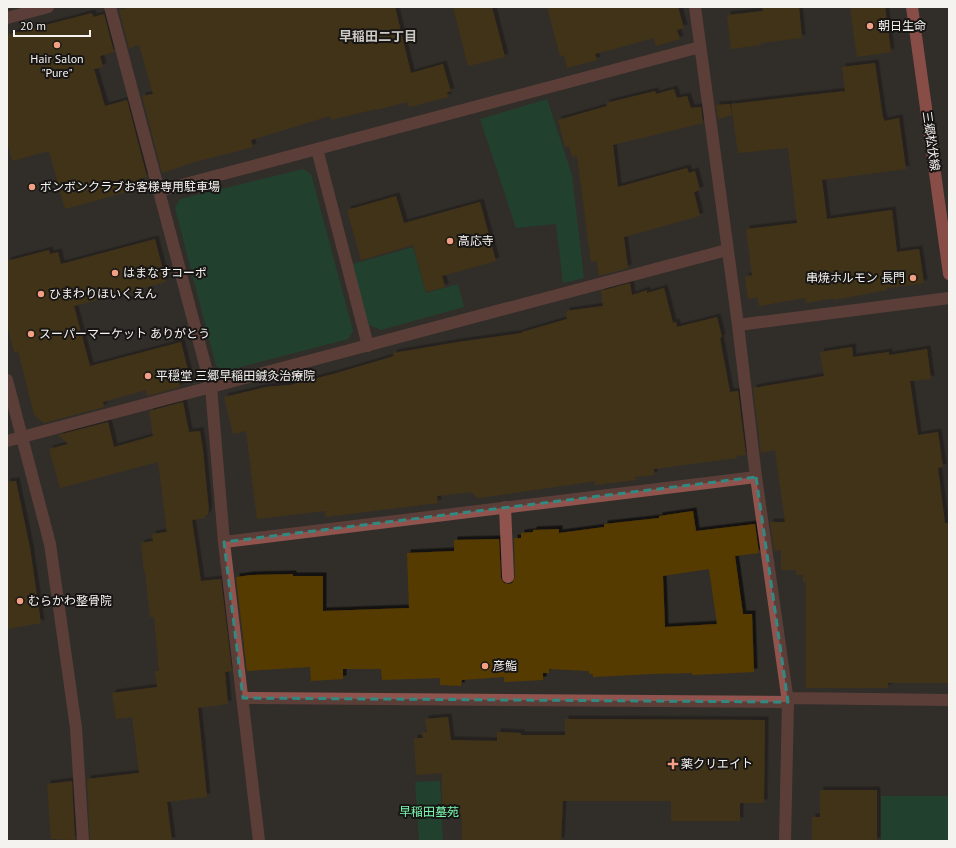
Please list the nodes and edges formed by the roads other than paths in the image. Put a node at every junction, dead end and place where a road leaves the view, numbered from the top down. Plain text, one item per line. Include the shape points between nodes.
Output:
1 (48, 7) edge
2 (110, 7) edge
3 (695, 7) edge
4 (912, 7) edge
5 (7, 18) edge
6 (700, 47) junction
7 (317, 149) junction
8 (159, 191) junction
9 (727, 250) junction
10 (949, 274) edge
11 (949, 298) edge
12 (738, 325) junction
13 (368, 346) junction
14 (7, 380) edge
15 (211, 387) junction
16 (23, 437) junction
17 (7, 441) edge
18 (756, 477) junction
19 (505, 507) junction
20 (224, 542) junction
21 (508, 577) dead end
22 (243, 698) junction
23 (787, 700) junction
24 (949, 700) edge
25 (83, 841) edge
26 (259, 841) edge
27 (785, 841) edge

1 - 5 street
2 - 8 street
3 - 6 street
4 - 10 main road, 三郷松伏線
6 - 7 street
6 - 9 street
7 - 8 street
7 - 13 street
8 - 15 street
9 - 12 street
9 - 13 street
11 - 12 street
12 - 18 street
13 - 15 street
14 - 16 street
15 - 16 street
15 - 20 street
16 - 17 street
16 - 25 street via 50,544 68,663 77,732
18 - 19 street
18 - 23 street
19 - 20 street
19 - 21 street
20 - 22 street
22 - 23 street
22 - 26 street
23 - 24 street
23 - 27 street

